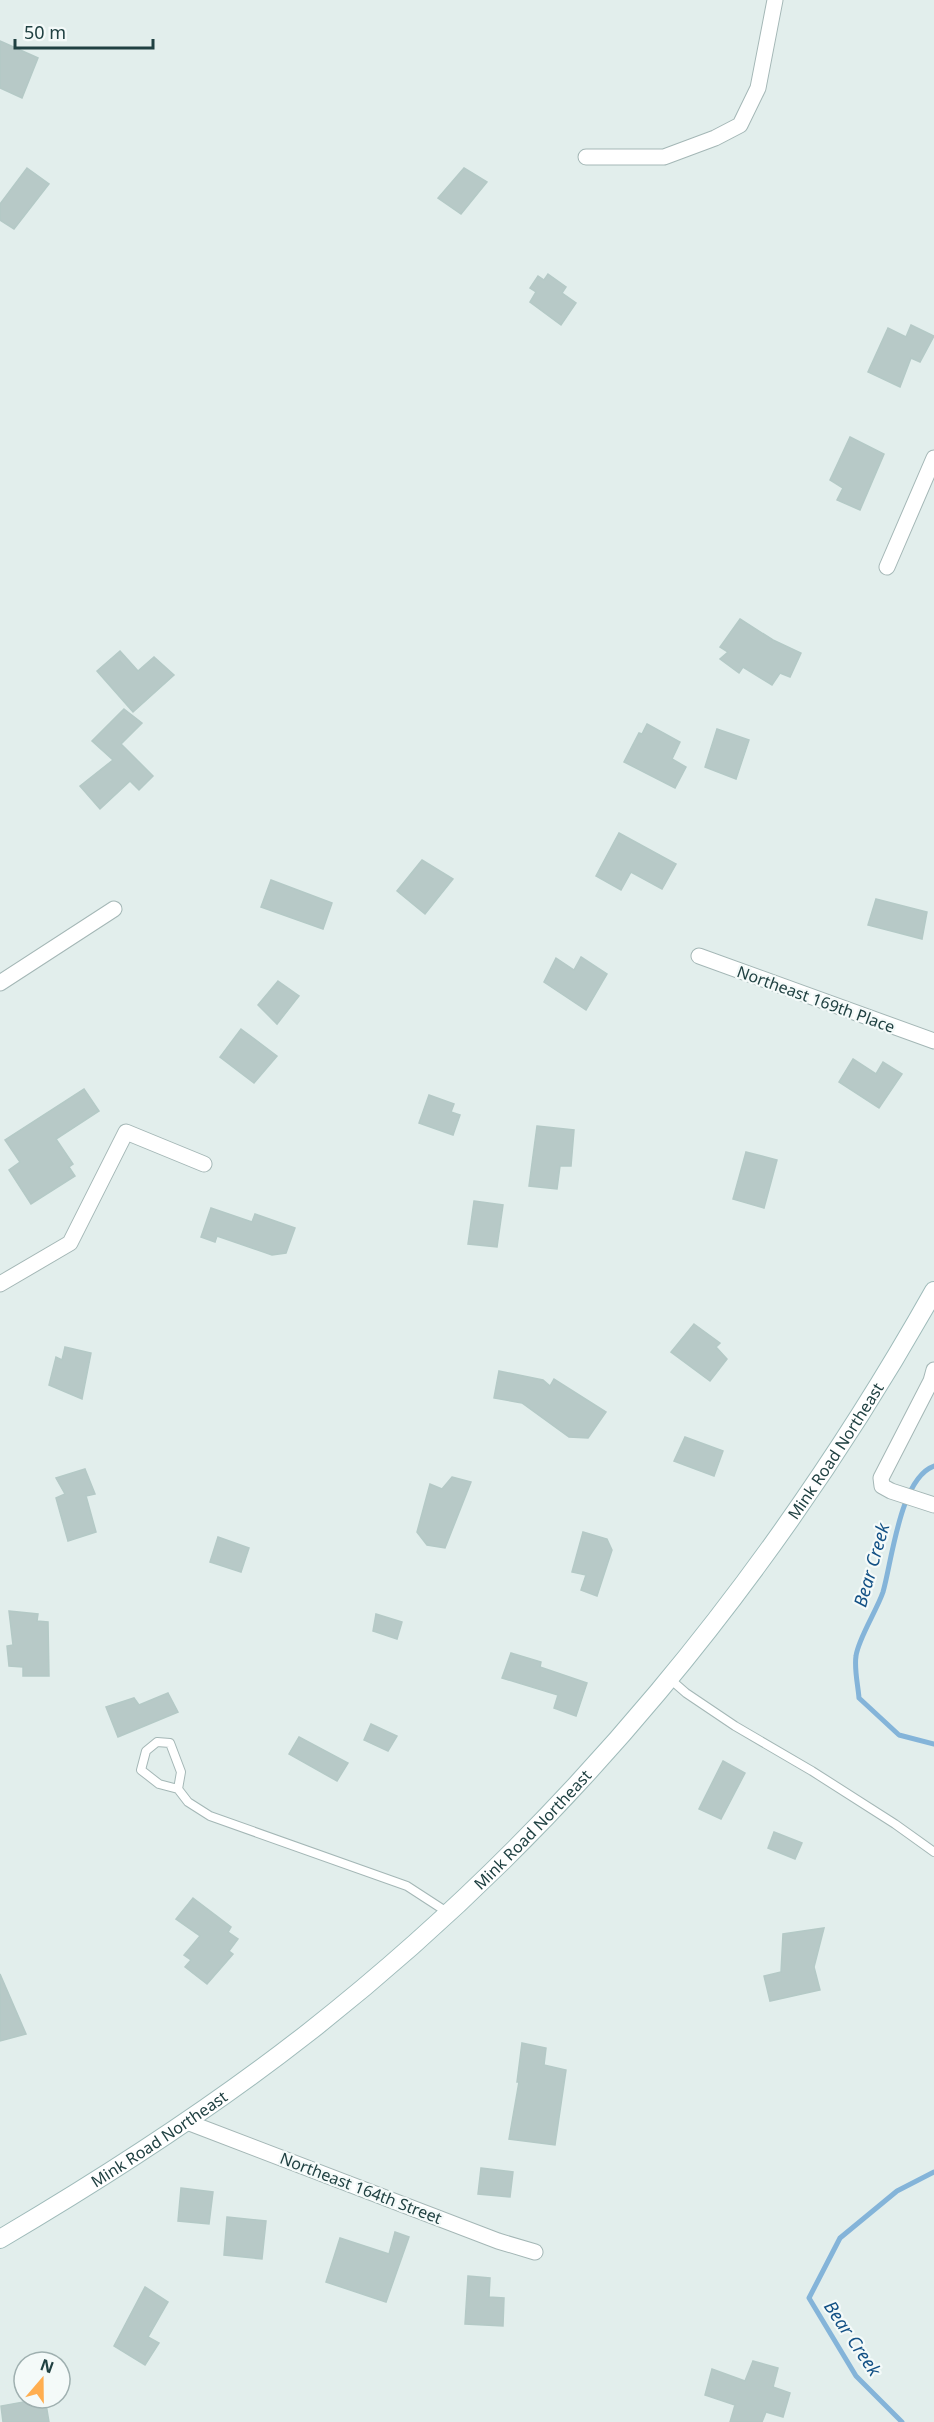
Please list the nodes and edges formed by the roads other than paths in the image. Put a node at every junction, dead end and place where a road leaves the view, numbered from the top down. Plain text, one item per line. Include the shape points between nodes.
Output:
1 (775, 0) edge
2 (586, 157) dead end
3 (934, 458) edge
4 (887, 567) dead end
5 (114, 909) dead end
6 (699, 956) dead end
7 (0, 983) edge
8 (934, 1041) edge
9 (204, 1164) dead end
10 (0, 1284) edge
11 (934, 1291) edge
12 (934, 1370) edge
13 (933, 1504) edge
14 (670, 1679) junction
15 (178, 1789) junction
16 (934, 1852) edge
17 (449, 1913) junction
18 (187, 2122) junction
19 (0, 2239) edge
20 (535, 2252) dead end

1 - 2 street via 758,88 740,125 664,158
3 - 4 street
5 - 7 street
6 - 8 street, Northeast 169th Place
9 - 10 street via 126,1132 70,1243
11 - 14 street, Mink Road Northeast via 835,1456
12 - 13 street via 880,1478 882,1486 891,1491
14 - 16 lane via 735,1726 812,1771
14 - 17 street, Mink Road Northeast via 592,1770
15 - 15 lane via 159,1784 141,1770 146,1751 157,1742 170,1743 181,1772
15 - 17 lane via 188,1802 210,1816 407,1886
17 - 18 street, Mink Road Northeast via 307,2034
18 - 19 street, Mink Road Northeast via 100,2180
18 - 20 street, Northeast 164th Street

